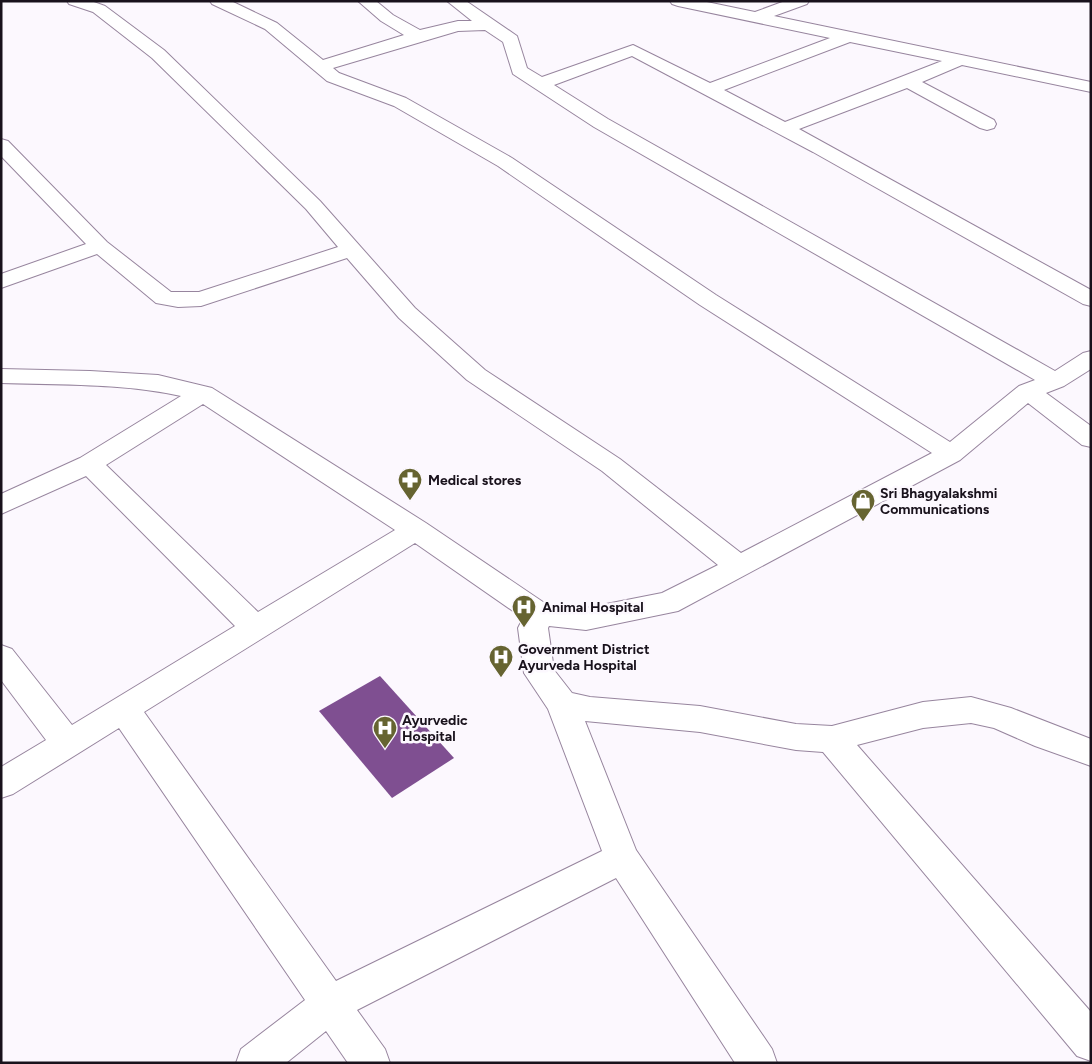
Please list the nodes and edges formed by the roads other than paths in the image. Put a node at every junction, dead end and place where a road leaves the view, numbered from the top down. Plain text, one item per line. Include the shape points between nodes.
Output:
1 (75, 1) edge
2 (218, 1) edge
3 (366, 1) edge
4 (455, 1) edge
5 (678, 1) edge
6 (801, 1) edge
7 (754, 17) junction
8 (489, 25) junction
9 (418, 36) junction
10 (847, 36) junction
11 (960, 60) junction
12 (321, 66) junction
13 (908, 82) junction
14 (540, 84) junction
15 (1091, 87) edge
16 (709, 90) junction
17 (987, 124) dead end
18 (783, 129) junction
19 (1, 146) edge
20 (100, 246) junction
21 (352, 249) junction
22 (1, 281) edge
23 (1091, 299) edge
24 (1091, 358) edge
25 (1, 376) edge
26 (1055, 381) junction
27 (1028, 392) junction
28 (203, 393) junction
29 (1091, 439) edge
30 (951, 454) junction
31 (89, 464) junction
32 (1, 505) edge
33 (416, 530) junction
34 (739, 566) junction
35 (539, 614) junction
36 (256, 628) junction
37 (1, 657) edge
38 (562, 703) junction
39 (124, 709) junction
40 (832, 739) junction
41 (68, 744) junction
42 (1091, 753) edge
43 (1, 784) edge
44 (622, 858) junction
45 (330, 1004) junction
46 (1091, 1042) edge
47 (255, 1063) edge
48 (371, 1063) edge
49 (758, 1063) edge

1 - 21 street via 99,9 158,54 313,205
2 - 12 street via 272,26
3 - 9 street
4 - 8 street
5 - 7 street
6 - 7 street
7 - 10 street
8 - 9 street via 458,26
8 - 14 street via 510,40 519,70
9 - 12 street
10 - 11 street
10 - 16 street
11 - 13 street
11 - 15 street
12 - 30 street via 333,76 400,102 505,162 708,300
13 - 17 street
13 - 18 street
14 - 16 street via 633,50
14 - 26 street via 601,123
16 - 18 street
18 - 23 street
19 - 20 street
20 - 21 street via 164,298 178,300 201,299
20 - 22 street
21 - 34 street via 407,313 476,375 610,465
24 - 26 street
25 - 28 street via 158,383
26 - 27 street
27 - 29 street
27 - 30 street
28 - 31 street
28 - 33 street
30 - 34 street
31 - 32 street
31 - 36 street
33 - 35 street
33 - 36 street
34 - 35 street via 668,603 586,619
35 - 38 street via 533,628 539,673
36 - 39 street
37 - 41 street
38 - 40 street via 590,710 700,719 796,737
38 - 44 street
39 - 41 street
39 - 45 street
40 - 42 street via 923,715 971,710 1000,717
40 - 46 street
41 - 43 street
44 - 45 street
44 - 49 street
45 - 47 street
45 - 48 street

